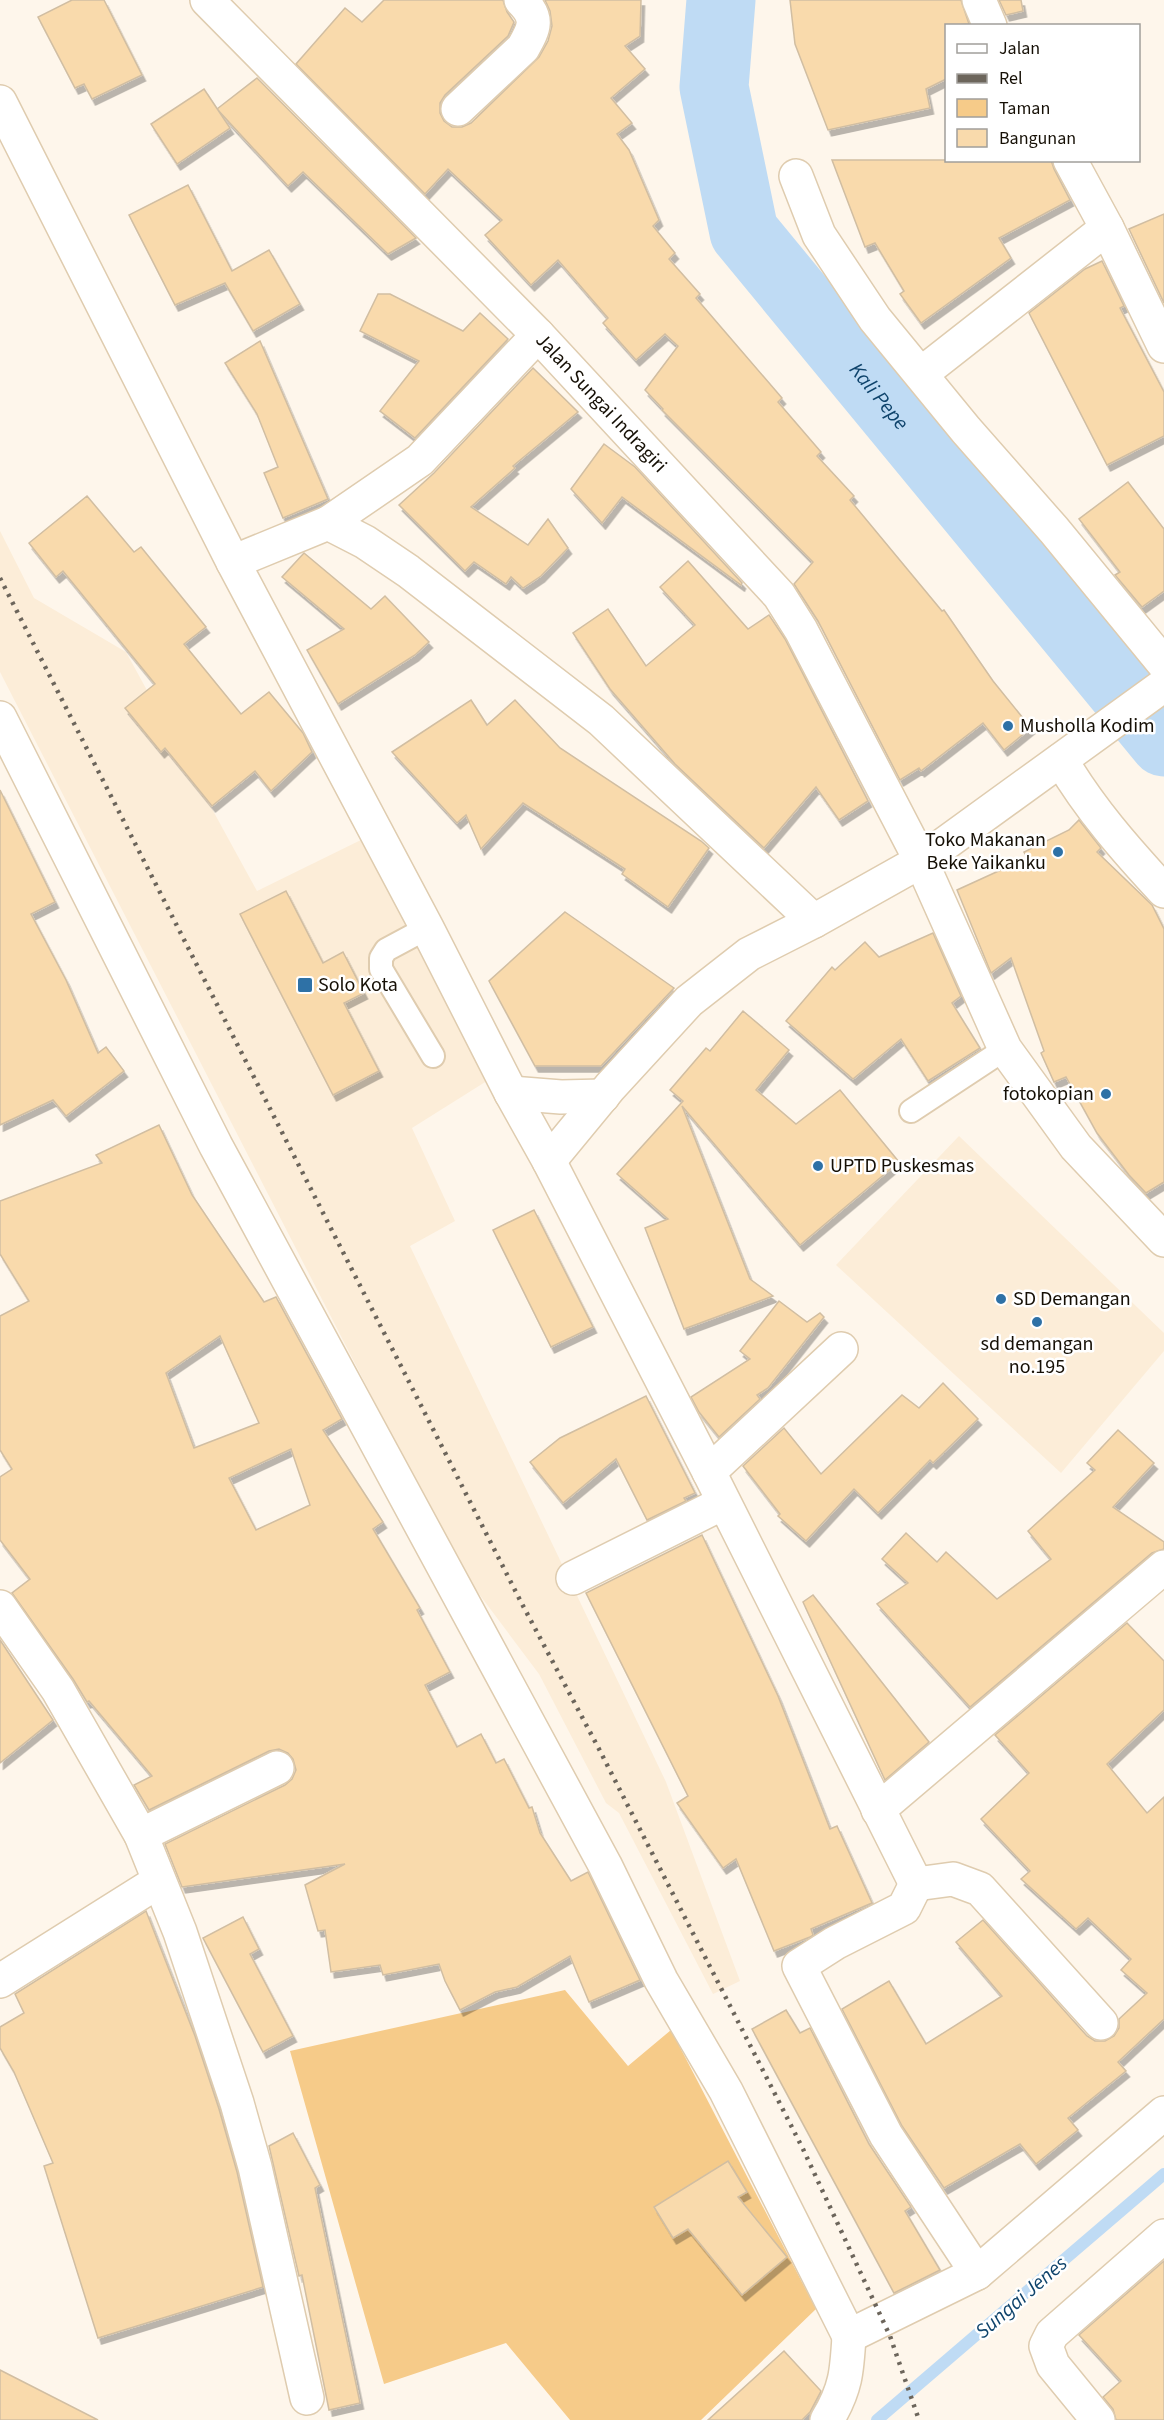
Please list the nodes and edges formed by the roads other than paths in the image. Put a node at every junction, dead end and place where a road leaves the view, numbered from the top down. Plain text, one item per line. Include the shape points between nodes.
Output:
1 (207, 0) edge
2 (521, 0) edge
3 (979, 0) edge
4 (989, 24) edge
5 (0, 102) edge
6 (458, 110) dead end
7 (1071, 162) edge
8 (796, 176) dead end
9 (1107, 228) junction
10 (538, 335) junction
11 (1164, 346) edge
12 (921, 374) junction
13 (328, 523) junction
14 (233, 562) junction
15 (1162, 680) edge
16 (0, 718) edge
17 (1070, 754) junction
18 (921, 861) junction
19 (1164, 891) edge
20 (814, 921) junction
21 (427, 927) junction
22 (1005, 1049) junction
23 (433, 1056) dead end
24 (510, 1093) junction
25 (603, 1096) junction
26 (911, 1111) dead end
27 (549, 1161) junction
28 (1164, 1240) edge
29 (841, 1349) dead end
30 (709, 1472) junction
31 (723, 1503) junction
32 (573, 1578) dead end
33 (1159, 1581) edge
34 (1, 1609) edge
35 (277, 1768) dead end
36 (878, 1810) junction
37 (141, 1835) junction
38 (159, 1881) junction
39 (916, 1884) junction
40 (0, 1982) edge
41 (1101, 2023) dead end
42 (1164, 2113) edge
43 (1164, 2236) edge
44 (977, 2273) junction
45 (849, 2336) junction
46 (308, 2398) dead end
47 (827, 2420) edge
48 (1098, 2420) edge

1 - 10 street, Jalan Sungai Indragiri
2 - 6 street via 534,19 529,38
3 - 4 street
5 - 14 street
7 - 9 street
8 - 12 street via 819,235 875,319
9 - 11 street
9 - 12 street
10 - 13 street via 420,460
10 - 18 street, Jalan Sungai Indragiri via 779,595
12 - 15 street via 1054,530
13 - 14 street
13 - 20 street via 408,571 601,720
14 - 21 street
15 - 17 street
16 - 45 street via 216,1146 605,1864 661,1980 726,2091
17 - 18 street
17 - 19 street via 1083,798
18 - 20 street
18 - 22 street, Jalan Sungai Indragiri
20 - 25 street via 748,954 689,1001
21 - 23 lane via 386,950 381,969
21 - 24 street
22 - 26 lane
22 - 28 street, Jalan Sungai Indragiri via 1076,1147
24 - 25 street
24 - 27 street
25 - 27 street
27 - 30 street
29 - 30 street
30 - 31 street
31 - 32 street
31 - 36 street
33 - 36 street
34 - 37 street via 58,1690
35 - 37 street
36 - 39 street
37 - 38 street
38 - 40 street
38 - 46 street via 237,2103
39 - 41 street via 953,1879 980,1889
39 - 44 street via 904,1908 799,1966 886,2134
42 - 44 street
43 - 48 street via 1052,2334 1046,2346 1053,2365
44 - 45 street
45 - 47 street via 847,2375

